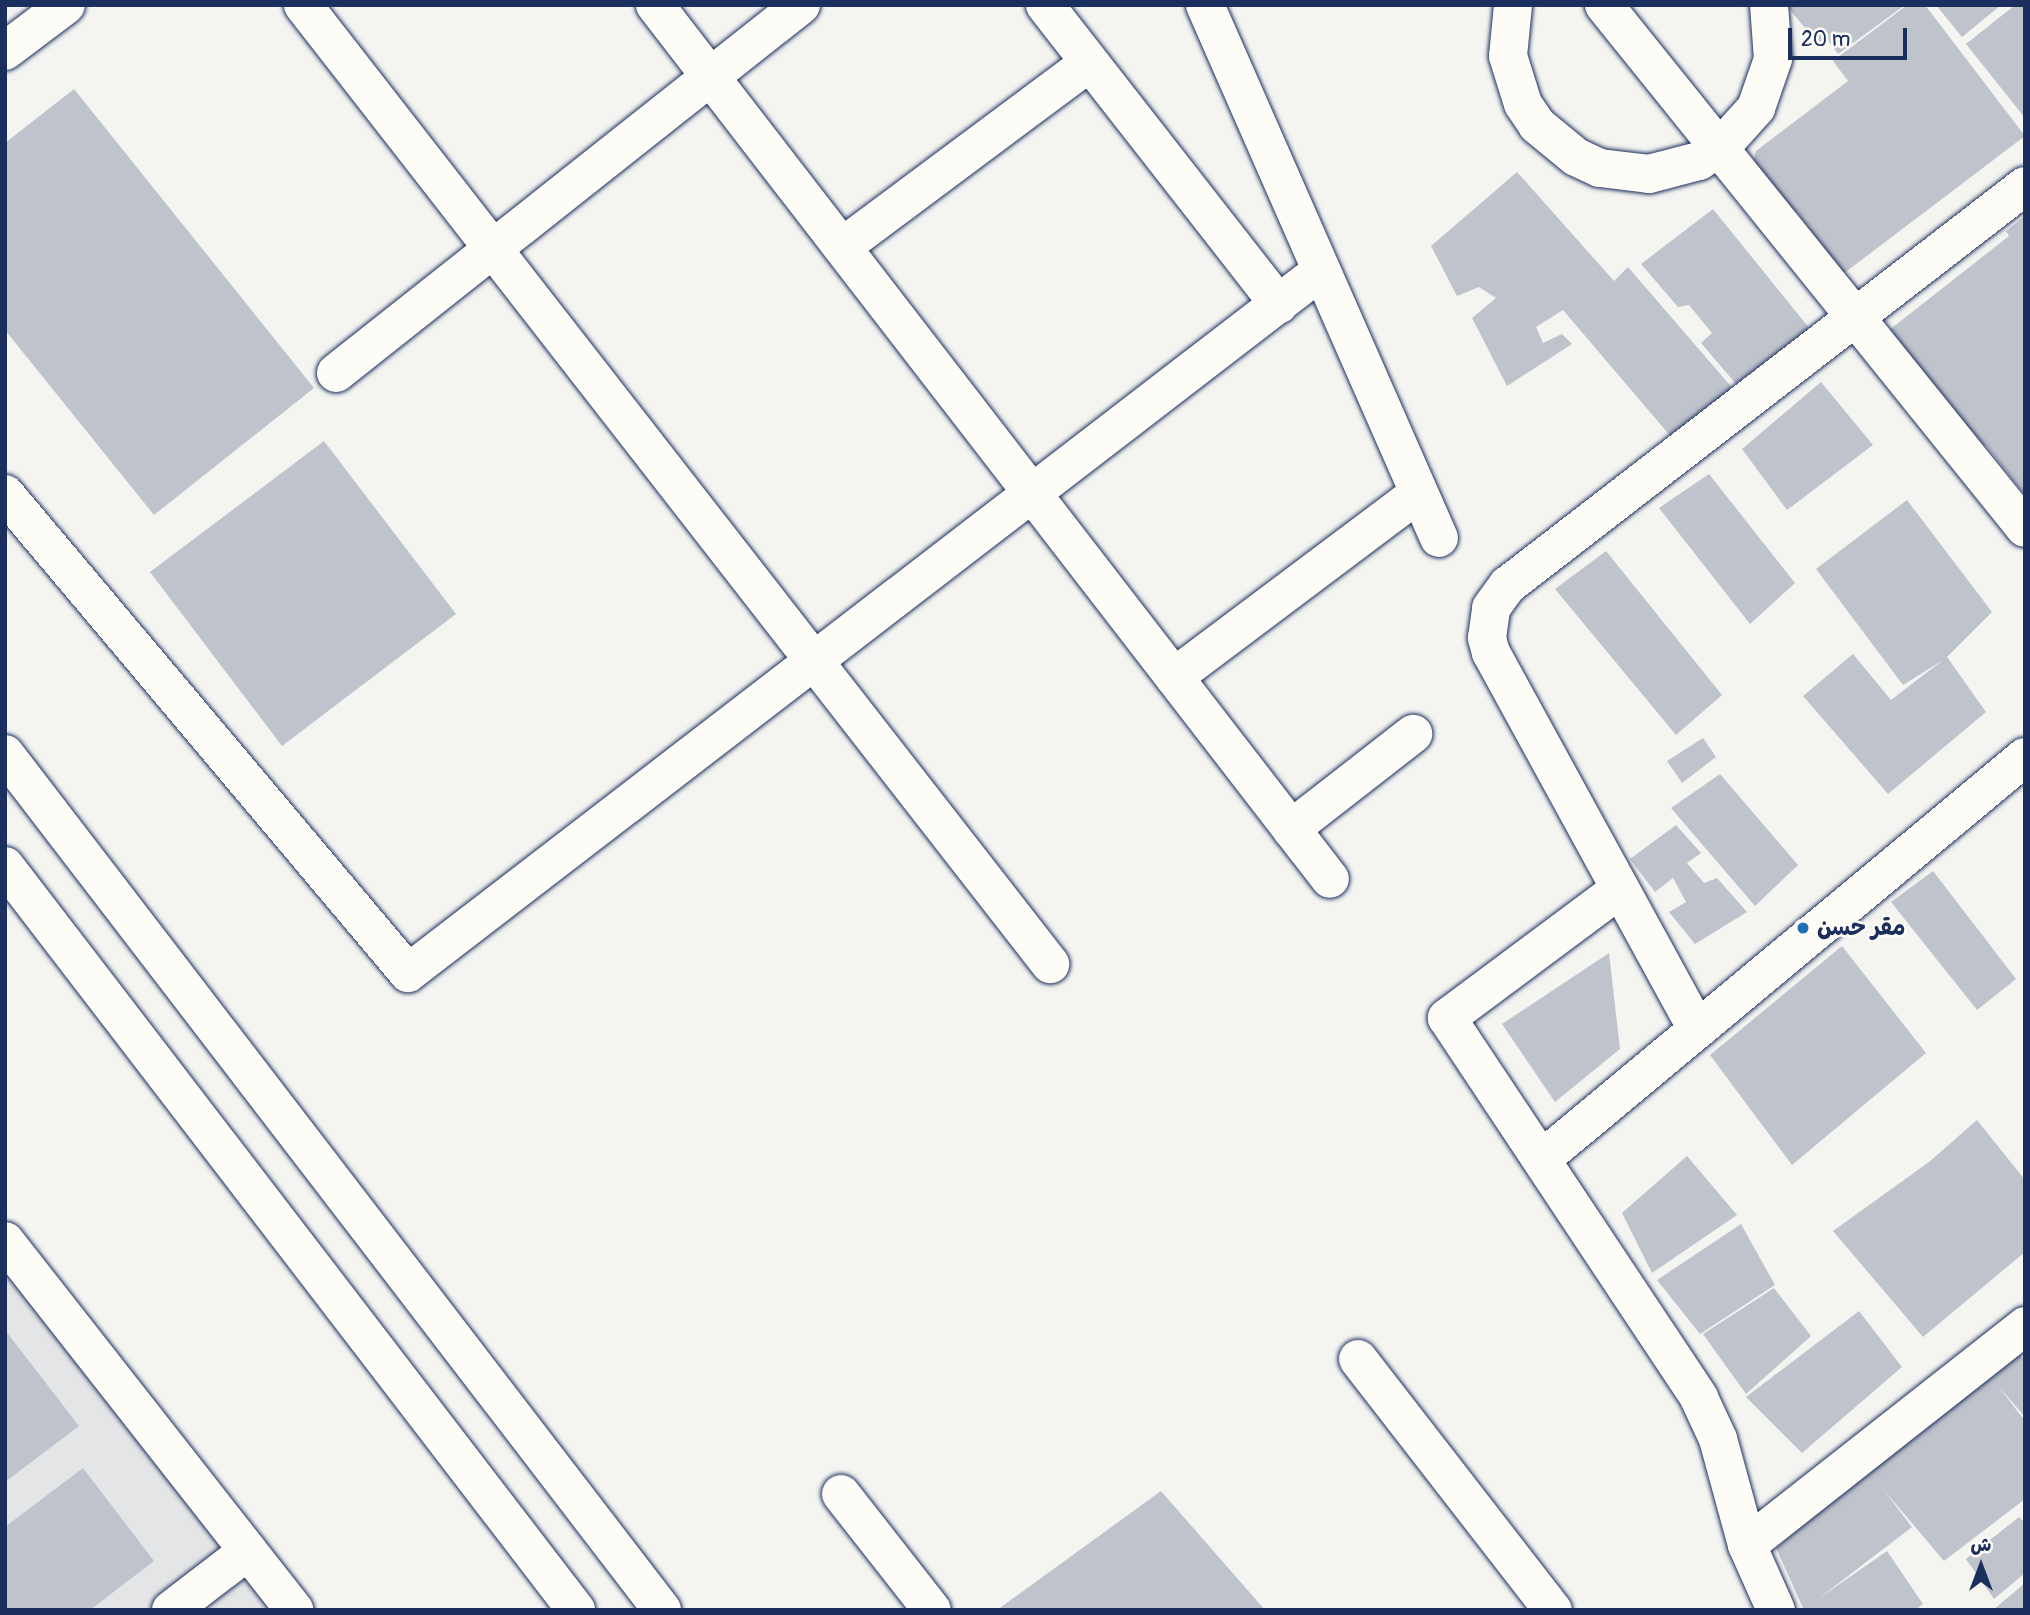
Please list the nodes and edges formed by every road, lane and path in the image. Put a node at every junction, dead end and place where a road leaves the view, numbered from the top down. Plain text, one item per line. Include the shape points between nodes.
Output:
1 (303, 5) edge
2 (655, 5) edge
3 (801, 5) edge
4 (1045, 5) edge
5 (1205, 5) edge
6 (1513, 5) edge
7 (1604, 5) edge
8 (1769, 5) edge
9 (54, 9) edge
10 (5, 51) edge
11 (1089, 63) junction
12 (710, 77) junction
13 (1720, 148) junction
14 (2025, 186) edge
15 (842, 247) junction
16 (492, 250) junction
17 (1321, 271) junction
18 (1279, 304) junction
19 (1857, 320) junction
20 (336, 373) dead end
21 (1419, 493) junction
22 (5, 494) edge
23 (1033, 494) junction
24 (2025, 528) edge
25 (1439, 538) dead end
26 (815, 662) junction
27 (1174, 677) junction
28 (1413, 734) dead end
29 (5, 754) edge
30 (2025, 757) edge
31 (1292, 829) junction
32 (5, 866) edge
33 (1330, 878) dead end
34 (1620, 889) junction
35 (1050, 964) dead end
36 (1697, 1030) junction
37 (1543, 1158) junction
38 (5, 1241) edge
39 (2025, 1326) edge
40 (1358, 1359) dead end
41 (841, 1494) dead end
42 (1747, 1545) junction
43 (248, 1551) junction
44 (171, 1610) edge
45 (294, 1610) edge
46 (576, 1610) edge
47 (662, 1610) edge
48 (932, 1610) edge
49 (1553, 1610) edge
50 (1776, 1610) edge

1 - 16 main road
2 - 12 main road
3 - 12 main road
4 - 11 main road
5 - 17 main road
6 - 13 main road via 1508,56 1513,81 1537,125 1576,158 1600,168 1649,174 1675,170
7 - 13 main road
8 - 13 main road via 1773,45 1767,85 1740,130
9 - 10 main road
11 - 15 main road
11 - 18 main road
12 - 15 main road
12 - 16 main road
13 - 19 main road
14 - 19 main road
15 - 23 main road
16 - 20 main road
16 - 26 main road
17 - 18 main road
17 - 21 main road
18 - 23 main road
19 - 24 main road
19 - 34 main road via 1508,585 1491,608 1487,638 1491,653
21 - 25 main road
21 - 27 main road
22 - 26 main road via 408,973
23 - 26 main road
23 - 27 main road
26 - 35 main road
27 - 31 main road
28 - 31 main road
29 - 47 main road
30 - 36 main road
31 - 33 main road
32 - 46 main road
34 - 36 main road
34 - 37 main road via 1447,1018
36 - 37 main road
37 - 42 main road via 1699,1398 1718,1439
38 - 43 main road
39 - 42 main road
40 - 49 main road
41 - 48 main road
42 - 50 main road
43 - 44 main road
43 - 45 main road

